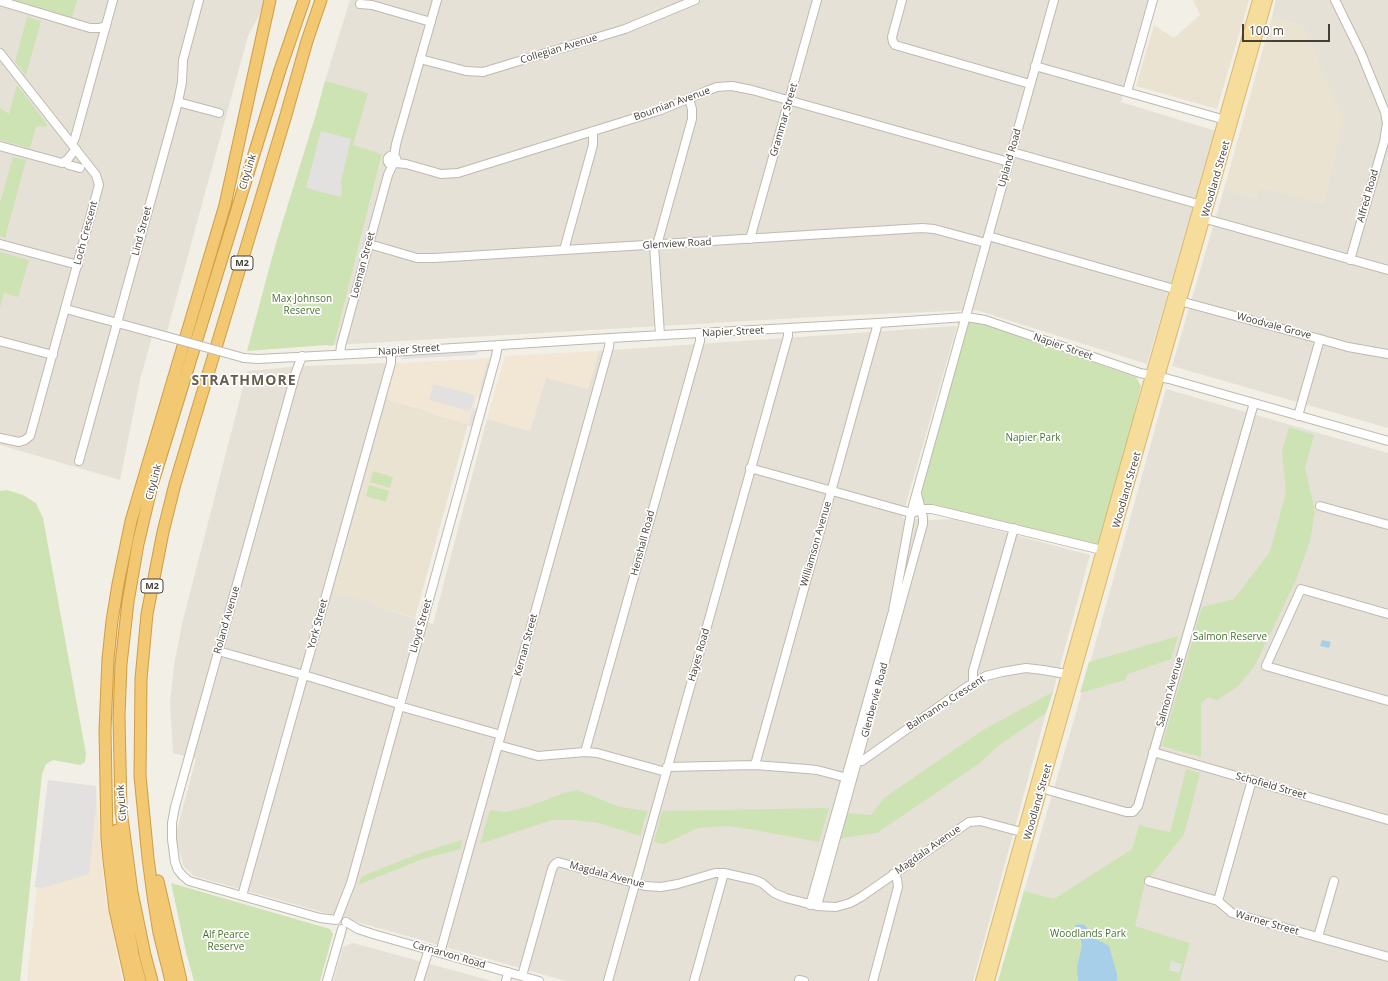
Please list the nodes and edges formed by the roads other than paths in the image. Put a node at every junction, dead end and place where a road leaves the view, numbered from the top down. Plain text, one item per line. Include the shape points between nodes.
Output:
1 (113, 0) edge
2 (199, 0) edge
3 (270, 0) edge
4 (304, 0) edge
5 (321, 0) edge
6 (437, 0) edge
7 (695, 0) edge
8 (817, 0) edge
9 (902, 0) edge
10 (1054, 0) edge
11 (1153, 0) edge
12 (1258, 0) edge
13 (1268, 0) edge
14 (1335, 0) edge
15 (0, 1) edge
16 (360, 4) dead end
17 (431, 22) junction
18 (106, 26) junction
19 (0, 53) edge
20 (420, 59) junction
21 (1035, 66) junction
22 (1030, 84) junction
23 (1127, 92) junction
24 (689, 99) junction
25 (789, 100) junction
26 (178, 102) junction
27 (219, 113) dead end
28 (1228, 121) junction
29 (593, 131) junction
30 (0, 146) edge
31 (74, 146) junction
32 (1012, 152) junction
33 (393, 161) junction
34 (65, 162) junction
35 (1009, 162) junction
36 (80, 168) dead end
37 (1204, 206) junction
38 (1201, 218) junction
39 (750, 239) junction
40 (987, 240) junction
41 (0, 244) edge
42 (368, 244) junction
43 (655, 245) junction
44 (564, 250) junction
45 (1350, 260) junction
46 (78, 265) junction
47 (1388, 270) edge
48 (1178, 296) junction
49 (66, 309) junction
50 (966, 317) junction
51 (116, 323) junction
52 (878, 323) junction
53 (788, 328) junction
54 (700, 334) junction
55 (660, 335) junction
56 (610, 338) junction
57 (1320, 339) junction
58 (0, 341) edge
59 (498, 345) junction
60 (391, 352) junction
61 (340, 354) junction
62 (1388, 354) edge
63 (53, 355) junction
64 (299, 357) junction
65 (1155, 376) junction
66 (1254, 403) junction
67 (1298, 416) junction
68 (0, 438) edge
69 (1388, 442) edge
70 (79, 460) dead end
71 (750, 468) junction
72 (831, 491) junction
73 (917, 494) junction
74 (1320, 506) dead end
75 (920, 510) junction
76 (911, 513) junction
77 (1388, 525) edge
78 (1014, 528) junction
79 (1105, 551) junction
80 (1388, 614) edge
81 (218, 651) junction
82 (304, 675) junction
83 (1070, 675) junction
84 (977, 681) junction
85 (1388, 701) edge
86 (399, 705) junction
87 (866, 732) junction
88 (501, 735) junction
89 (498, 745) junction
90 (882, 746) junction
91 (585, 752) junction
92 (1153, 752) junction
93 (854, 761) junction
94 (754, 765) junction
95 (120, 766) junction
96 (666, 770) junction
97 (849, 779) junction
98 (1252, 780) junction
99 (1039, 787) junction
100 (144, 818) junction
101 (1388, 820) edge
102 (1026, 833) junction
103 (178, 870) joint
104 (724, 874) junction
105 (893, 874) junction
106 (1149, 881) dead end
107 (1334, 881) dead end
108 (635, 883) junction
109 (242, 896) junction
110 (1218, 901) junction
111 (814, 906) junction
112 (340, 924) junction
113 (1318, 937) junction
114 (429, 949) junction
115 (440, 953) junction
116 (1388, 957) edge
117 (508, 972) junction
118 (522, 976) junction
119 (131, 981) edge
120 (140, 981) edge
121 (152, 981) edge
122 (171, 981) edge
123 (181, 981) edge
124 (327, 981) edge
125 (420, 981) edge
126 (506, 981) edge
127 (539, 981) edge
128 (608, 981) edge
129 (694, 981) edge
130 (873, 981) edge
131 (981, 981) edge
132 (989, 981) edge

1 - 18 street
2 - 26 street, Lind Street via 183,60
3 - 119 highway via 225,205 133,514 112,621 105,730 107,838 115,910
4 - 95 highway, CityLink / M2 via 152,484 128,602 121,664
5 - 100 highway, CityLink / M2 via 175,484 163,532 147,614 141,679 140,776
6 - 17 street, Loeman Street
7 - 20 street, Collegian Avenue via 629,27 488,72 466,71
8 - 25 street, Grammar Street
9 - 22 street via 892,37 895,45
10 - 21 street, Upland Road
11 - 23 street
12 - 28 main road, Woodland Street
13 - 28 main road, Woodland Street
14 - 45 street, Alfred Road via 1353,34 1385,112 1387,123 1384,142
15 - 18 street via 90,28
16 - 17 street
17 - 20 street, Loeman Street
18 - 31 street
19 - 31 street, Loch Crescent
20 - 33 street, Loeman Street
21 - 22 street, Upland Road
21 - 23 street
22 - 32 street, Upland Road
23 - 28 street
24 - 25 street, Bournian Avenue via 717,88 732,86
24 - 29 street, Bournian Avenue
24 - 43 street via 692,119
25 - 35 street, Bournian Avenue
25 - 39 street, Grammar Street
26 - 27 street
26 - 51 street, Lind Street
28 - 37 main road, Woodland Street
29 - 33 street, Bournian Avenue via 458,173 441,174
29 - 44 street via 593,145
30 - 34 street
31 - 34 street
31 - 46 street, Loch Crescent via 96,175 99,185
32 - 35 street, Upland Road
32 - 37 street
33 - 42 street, Loeman Street
34 - 36 street
35 - 40 street, Upland Road
37 - 38 main road, Woodland Street
38 - 45 street
38 - 48 main road, Woodland Street
39 - 40 street, Glenview Road via 928,228
39 - 43 street, Glenview Road
40 - 48 street, Woodvale Grove
40 - 50 street, Upland Road
41 - 46 street
42 - 44 street, Glenview Road via 424,258
42 - 61 street, Loeman Street
43 - 44 street, Glenview Road
43 - 55 street
45 - 47 street
46 - 49 street, Loch Crescent
48 - 57 street, Woodvale Grove
48 - 65 main road, Woodland Street
49 - 51 street, Napier Street
49 - 63 street, Loch Crescent
50 - 52 street, Napier Street
50 - 65 street, Napier Street via 985,320
50 - 73 street, Glenbervie Road
51 - 64 street, Napier Street, bridge via 244,358
51 - 70 street, Lind Street
52 - 53 street, Napier Street
52 - 72 street, Williamson Avenue
53 - 54 street, Napier Street
53 - 71 street, Hayes Road via 788,336
54 - 55 street, Napier Street
54 - 91 street, Henshall Road
55 - 56 street, Napier Street
56 - 59 street, Napier Street
56 - 88 street, Kernan Street
57 - 62 street
57 - 67 street, Woodvale Grove
58 - 63 street
59 - 60 street, Napier Street
59 - 86 street, Lloyd Street
60 - 61 street, Napier Street
60 - 82 street, York Street via 391,362
61 - 64 street, Napier Street
63 - 68 street, Loch Crescent via 30,436 19,442
64 - 81 street, Roland Avenue
65 - 66 street, Napier Street
65 - 79 main road, Woodland Street
66 - 67 street, Napier Street
66 - 92 street, Salmon Avenue
67 - 69 street, Napier Street
71 - 72 street
71 - 96 street, Hayes Road
72 - 76 street
72 - 94 street, Williamson Avenue
73 - 75 street, Glenbervie Road
73 - 76 street, Glenbervie Road
74 - 77 street
75 - 76 street
75 - 78 street via 932,508
75 - 87 street, Glenbervie Road via 923,524
76 - 93 street, Glenbervie Road via 893,611
78 - 79 street
78 - 84 street via 973,671
79 - 83 main road, Woodland Street
80 - 85 street via 1301,589 1266,666
81 - 82 street
81 - 103 street, Roland Avenue via 172,823 174,862
82 - 86 street
82 - 109 street, York Street
83 - 84 street, Balmanno Crescent via 1026,668 1002,672
83 - 99 main road, Woodland Street
84 - 90 street, Balmanno Crescent
86 - 88 street
86 - 112 street, Lloyd Street
87 - 90 street via 868,744
87 - 93 street, Glenbervie Road
88 - 89 street, Kernan Street
89 - 91 street via 538,756
89 - 115 street, Kernan Street
90 - 93 street, Balmanno Crescent
91 - 96 street
92 - 98 street, Schofield Street
92 - 99 street, Salmon Avenue via 1138,806 1133,812
93 - 97 street, Glenbervie Road
94 - 96 street
94 - 97 street via 817,770
95 - 120 highway via 118,860 127,927
95 - 121 highway, CityLink / M2 via 121,810 131,884
96 - 108 street, Hayes Road
97 - 111 street, Glenbervie Road
98 - 101 street, Schofield Street
98 - 110 street
99 - 102 main road, Woodland Street
100 - 122 highway, CityLink / M2 via 154,903
100 - 123 highway
102 - 105 street, Magdala Avenue via 974,820
102 - 131 main road, Woodland Street
102 - 132 main road, Woodland Street
103 - 109 street, Carnarvon Road via 189,881
104 - 108 street, Magdala Avenue via 715,873 661,887
104 - 111 street, Magdala Avenue via 755,880 780,896
104 - 129 street
105 - 111 street, Magdala Avenue via 850,903 836,907
105 - 130 street via 897,879 898,888
106 - 110 street, Warner Street
107 - 113 street
108 - 118 street, Magdala Avenue via 561,862 555,863
108 - 128 street, Hayes Road
109 - 112 street, Carnarvon Road
110 - 113 street, Warner Street via 1232,913
112 - 114 street, Carnarvon Road
112 - 124 street, Lloyd Street
113 - 116 street, Warner Street
114 - 115 street, Carnarvon Road
114 - 125 street
115 - 117 street, Carnarvon Road
117 - 118 street, Carnarvon Road
117 - 126 street
118 - 127 street, Carnarvon Road

